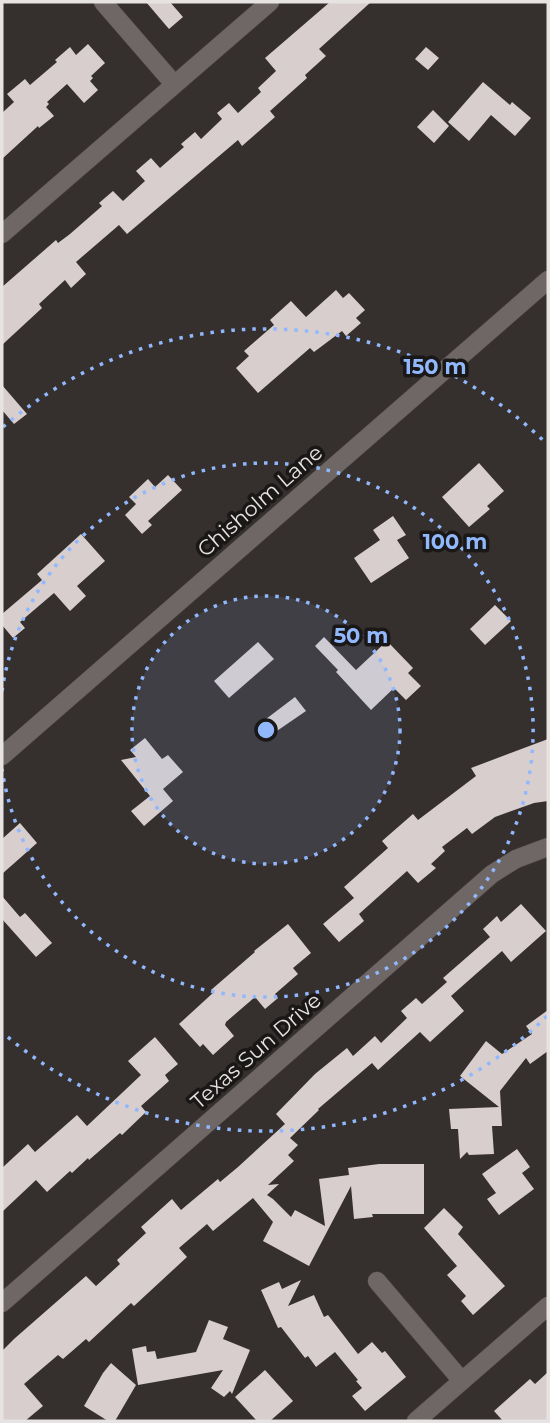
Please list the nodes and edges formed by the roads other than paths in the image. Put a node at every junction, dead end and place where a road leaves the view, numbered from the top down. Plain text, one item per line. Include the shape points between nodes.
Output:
1 (103, 2) edge
2 (270, 2) edge
3 (174, 84) junction
4 (2, 234) edge
5 (548, 280) edge
6 (2, 756) edge
7 (548, 847) edge
8 (377, 1281) dead end
9 (2, 1303) edge
10 (548, 1306) edge
11 (462, 1381) junction
12 (416, 1421) edge

1 - 3 street
2 - 3 street
3 - 4 street
5 - 6 street, Chisholm Lane
7 - 9 street, Texas Sun Drive via 492,874
8 - 11 street
10 - 11 street
11 - 12 street

